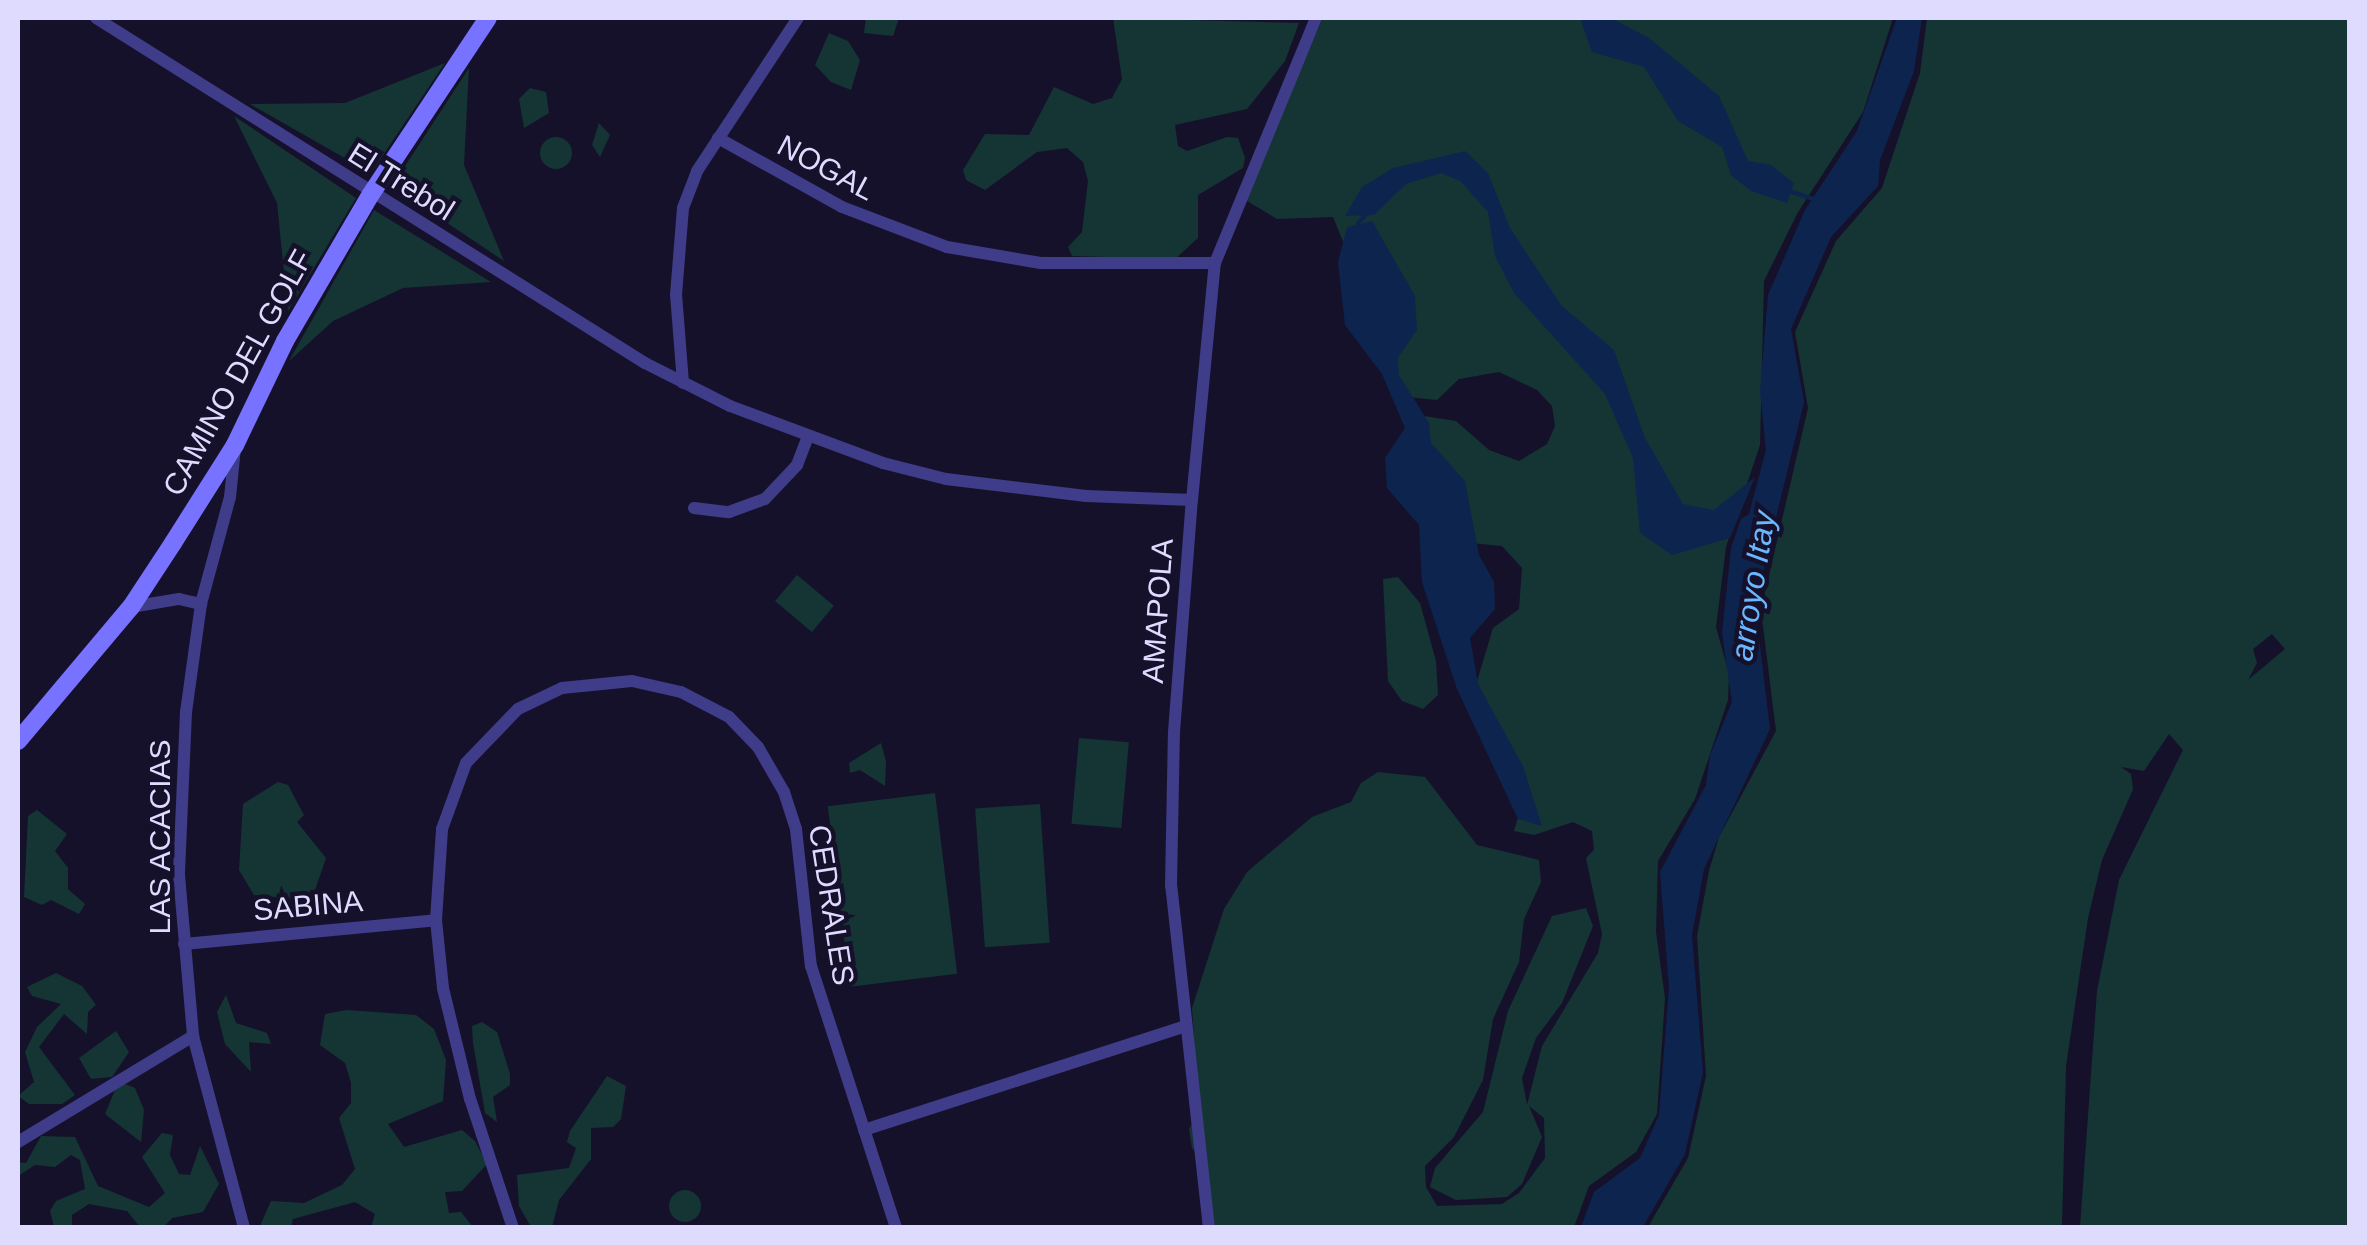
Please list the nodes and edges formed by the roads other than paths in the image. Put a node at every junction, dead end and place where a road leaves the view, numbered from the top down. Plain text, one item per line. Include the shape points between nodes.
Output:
1 (96, 18) edge
2 (488, 18) edge
3 (798, 18) edge
4 (1316, 18) edge
5 (718, 138) junction
6 (371, 194) junction
7 (1214, 263) junction
8 (684, 383) junction
9 (808, 436) junction
10 (235, 445) junction
11 (1192, 500) junction
12 (694, 508) dead end
13 (201, 604) junction
14 (131, 607) junction
15 (18, 741) edge
16 (436, 920) junction
17 (184, 944) junction
18 (1183, 1028) junction
19 (193, 1036) junction
20 (864, 1130) junction
21 (18, 1142) edge
22 (244, 1228) edge
23 (513, 1228) edge
24 (896, 1228) edge
25 (1209, 1228) edge

1 - 6 street, El Trebol
2 - 6 street, CAMINO DEL GOLF
3 - 5 street
4 - 7 street, AMAPOLA
5 - 7 street, NOGAL via 842,207 914,237 1041,263
5 - 8 street via 697,171 677,242
6 - 8 street, El Trebol
6 - 10 street, CAMINO DEL GOLF via 285,341
7 - 11 street, AMAPOLA
8 - 9 street, El Trebol
9 - 11 street, El Trebol via 946,479 1086,496
9 - 12 street via 798,465 765,500 729,512
10 - 13 street, LAS ACACIAS via 230,497
10 - 14 street, CAMINO DEL GOLF
11 - 18 street, AMAPOLA via 1171,867
13 - 14 street via 179,599
13 - 17 street, LAS ACACIAS via 180,796
14 - 15 street, CAMINO DEL GOLF
16 - 17 street, SABINA
16 - 20 street, CEDRALES via 450,796 483,740 518,709 596,681 632,680 701,700 758,747 790,808 810,966
16 - 23 street, CEDRALES via 453,1043
17 - 19 street, LAS ACACIAS
18 - 20 street
18 - 25 street, AMAPOLA
19 - 21 street
19 - 22 street, LAS ACACIAS
20 - 24 street, CEDRALES

